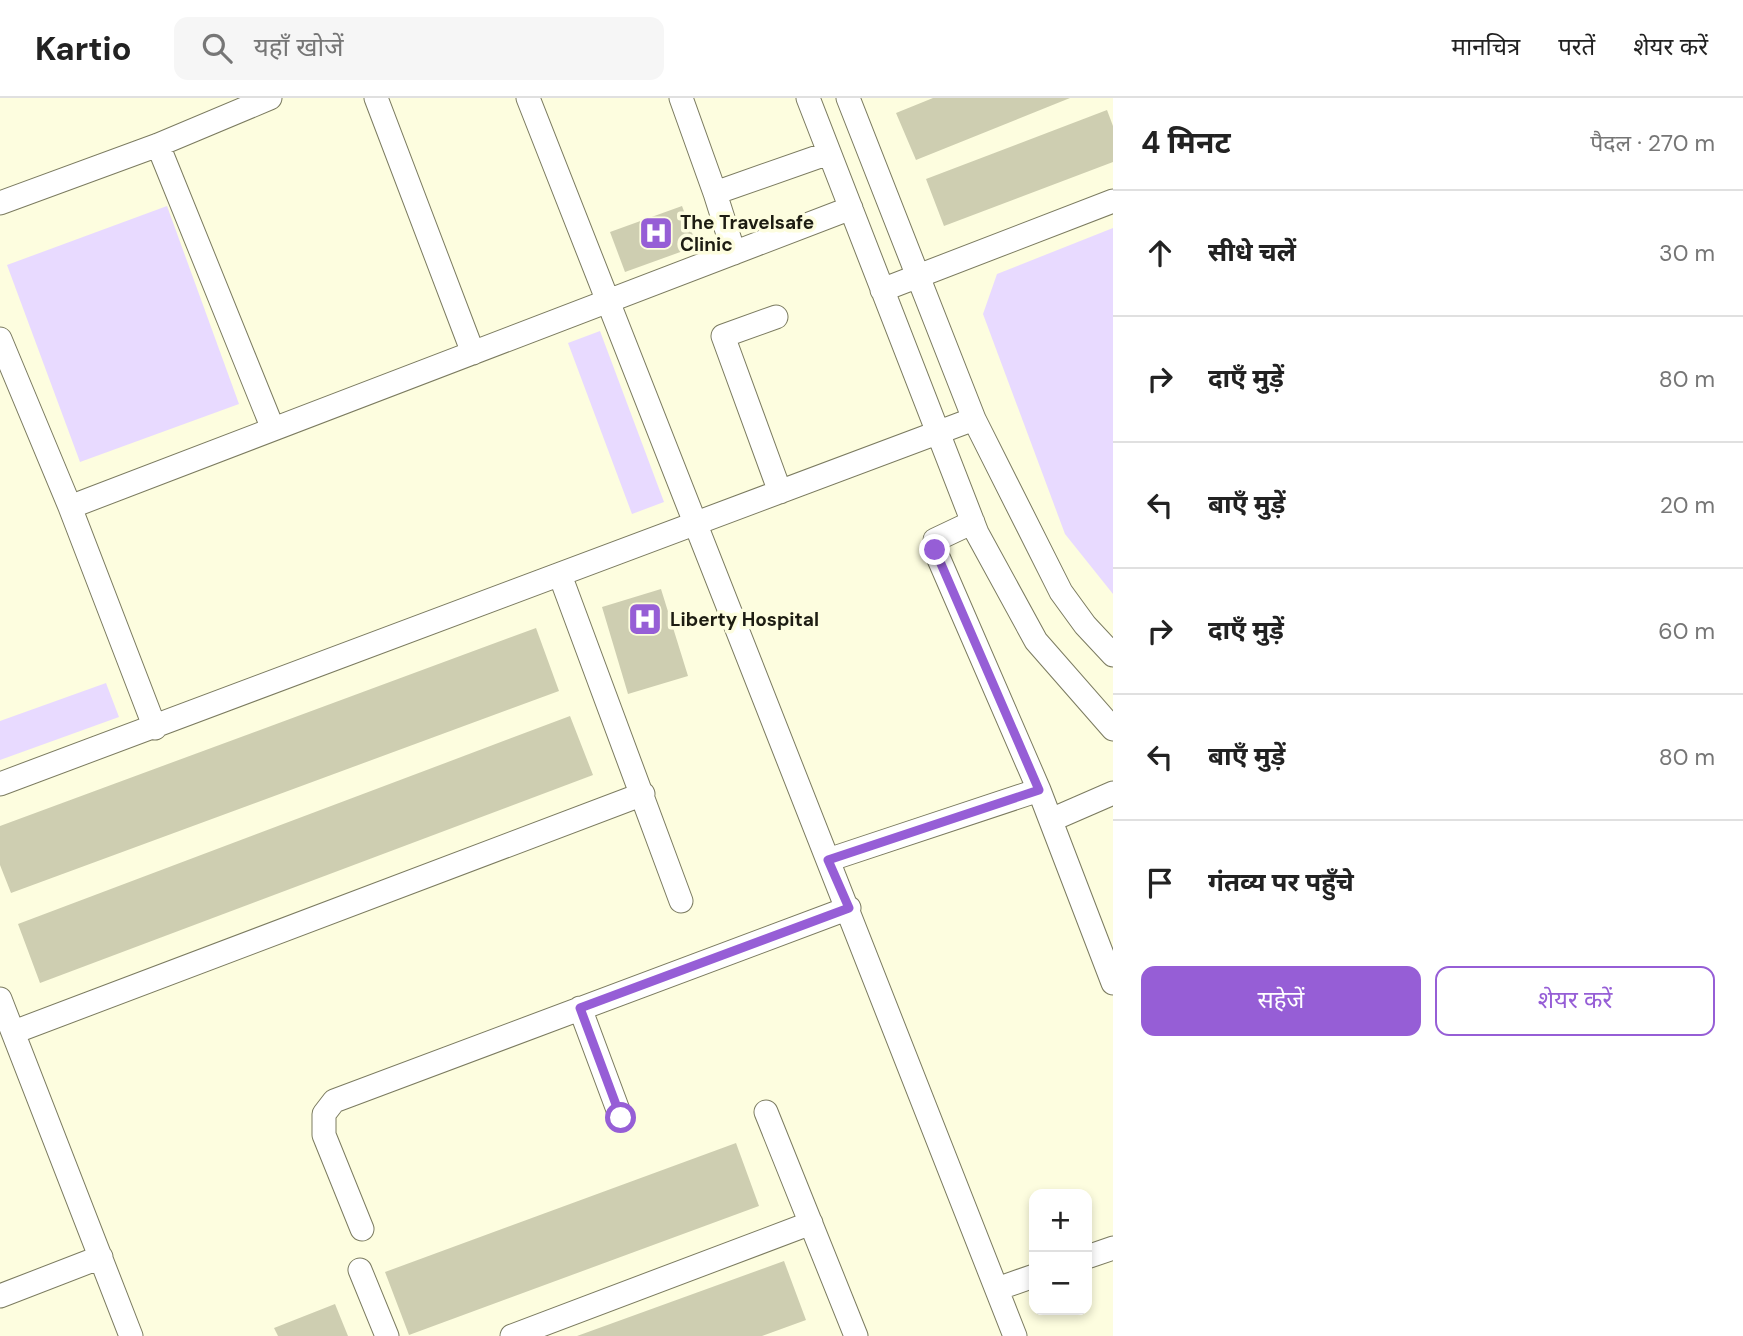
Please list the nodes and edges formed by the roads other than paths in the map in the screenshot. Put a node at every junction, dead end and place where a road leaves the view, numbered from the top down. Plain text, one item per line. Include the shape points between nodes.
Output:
1 (270, 98) edge
2 (376, 98) edge
3 (528, 98) edge
4 (681, 98) edge
5 (808, 98) edge
6 (848, 98) edge
7 (158, 145) junction
8 (829, 153) junction
9 (715, 193) junction
10 (1113, 201) edge
11 (0, 203) edge
12 (850, 208) junction
13 (734, 253) junction
14 (919, 275) junction
15 (882, 290) junction
16 (608, 302) junction
17 (776, 317) dead end
18 (0, 339) edge
19 (473, 353) junction
20 (974, 419) junction
21 (273, 429) junction
22 (936, 433) junction
23 (780, 492) junction
24 (70, 507) junction
25 (973, 522) junction
26 (697, 524) junction
27 (560, 575) junction
28 (1113, 655) edge
29 (155, 728) junction
30 (1113, 729) edge
31 (0, 784) edge
32 (1039, 790) junction
33 (1113, 793) edge
34 (643, 794) junction
35 (1051, 820) junction
36 (828, 860) junction
37 (681, 901) dead end
38 (849, 908) junction
39 (1113, 983) edge
40 (0, 999) edge
41 (580, 1008) junction
42 (14, 1032) junction
43 (766, 1112) dead end
44 (621, 1118) dead end
45 (811, 1223) junction
46 (362, 1229) dead end
47 (1113, 1248) edge
48 (1092, 1255) edge
49 (101, 1257) junction
50 (360, 1270) dead end
51 (1029, 1278) edge
52 (997, 1289) junction
53 (0, 1296) edge
54 (131, 1336) edge
55 (387, 1336) edge
56 (512, 1336) edge
57 (856, 1336) edge
58 (1015, 1336) edge

1 - 7 street
2 - 19 street
3 - 16 street
4 - 9 street
5 - 8 street
6 - 14 street
7 - 11 street
7 - 21 street
8 - 9 street
8 - 12 street
9 - 13 street
10 - 14 street
12 - 13 street
12 - 15 street
13 - 16 street
14 - 15 street
14 - 20 street
15 - 22 street
16 - 19 street
16 - 26 street
17 - 23 street via 723,335
18 - 24 street
19 - 21 street
20 - 22 street
20 - 28 street via 1061,592
21 - 24 street
22 - 23 street
22 - 25 street
23 - 26 street
24 - 29 street
25 - 30 street via 1036,640
25 - 32 street via 935,540 935,550
26 - 27 street
26 - 36 street
27 - 29 street
27 - 34 street
29 - 31 street
32 - 35 street
32 - 36 street
33 - 35 street
34 - 37 street
34 - 42 street
35 - 39 street
36 - 38 street
38 - 41 street
38 - 52 street
40 - 42 street
41 - 44 street
41 - 46 street via 334,1101 324,1114 324,1135
42 - 49 street
43 - 45 street
45 - 56 street
45 - 57 street
47 - 48 street
49 - 53 street
49 - 54 street
50 - 55 street
51 - 52 street
52 - 58 street

